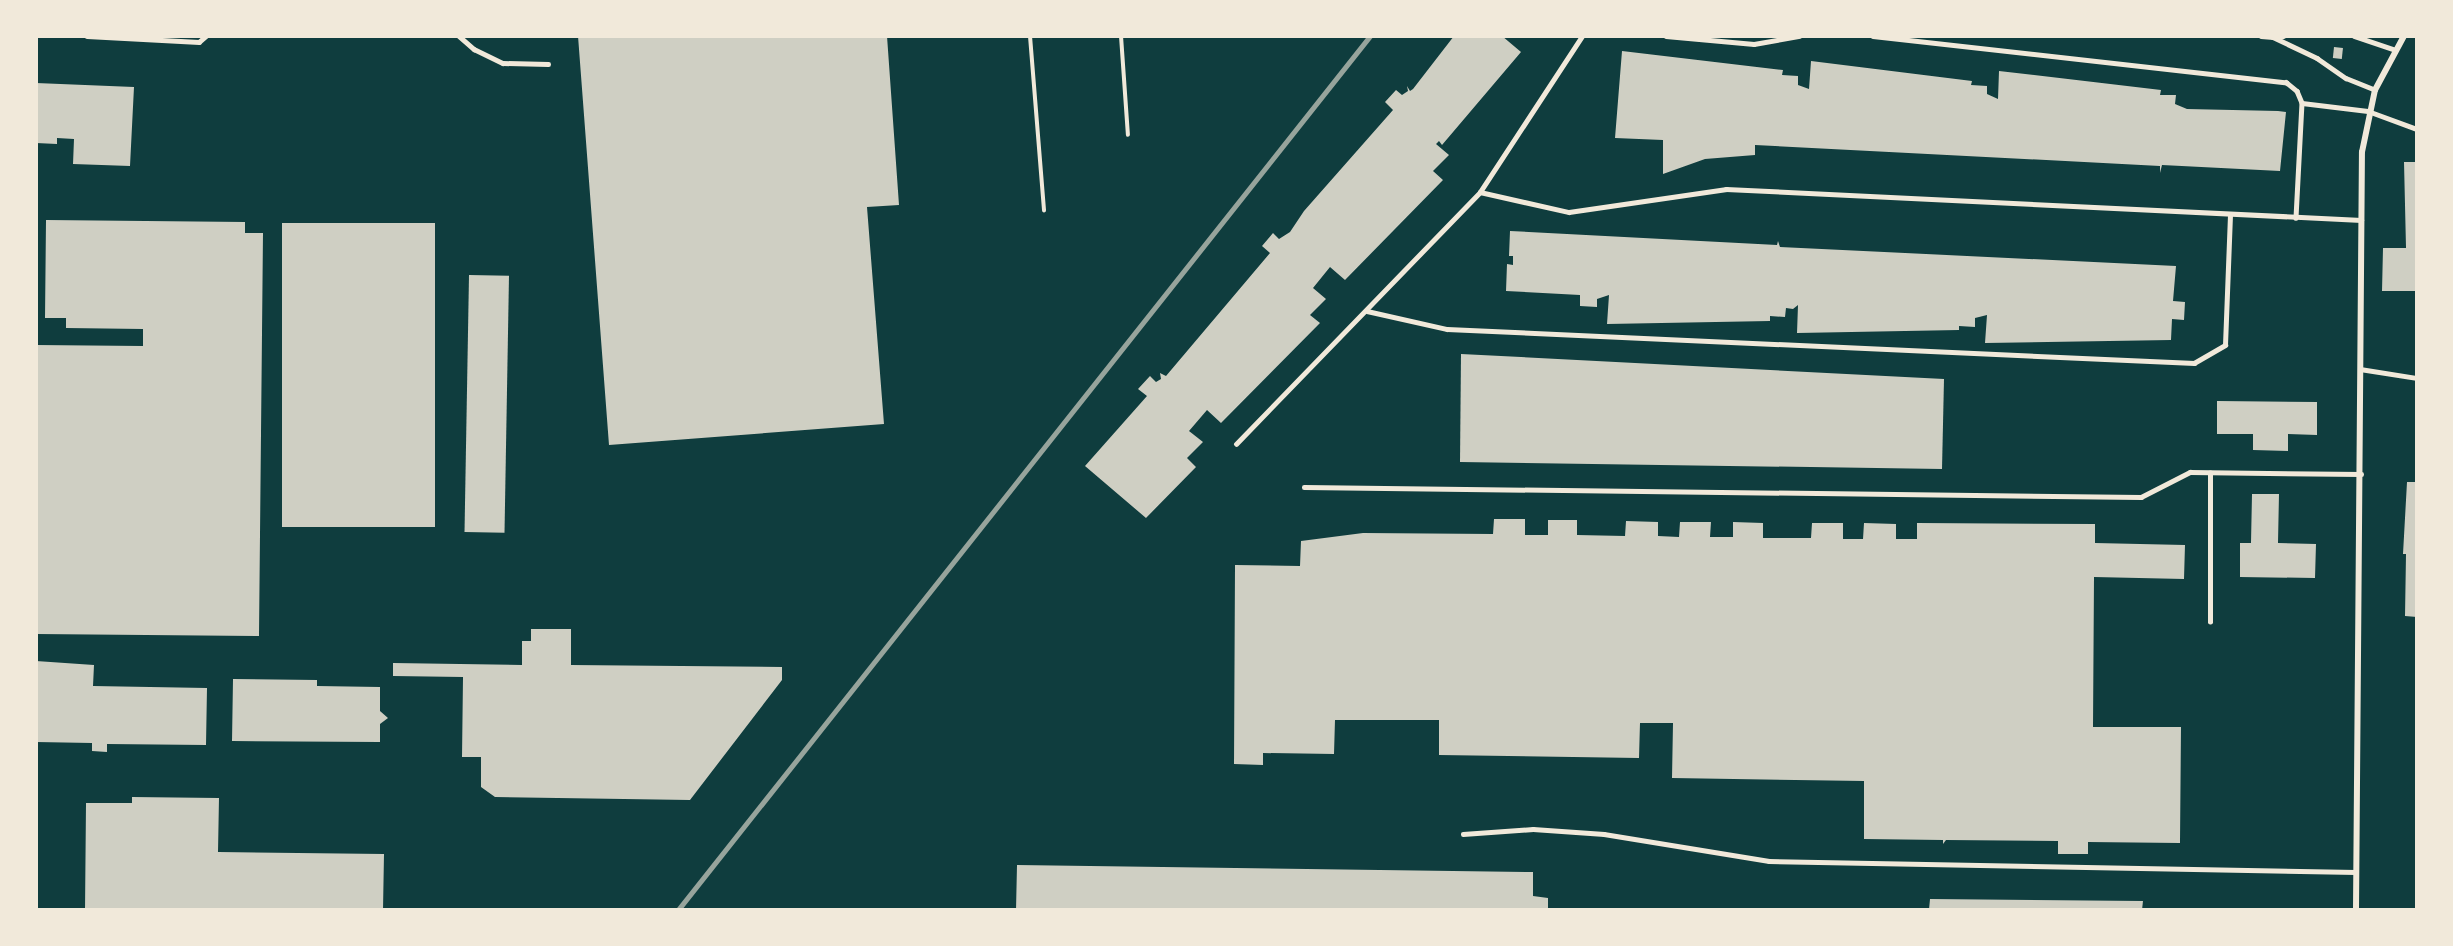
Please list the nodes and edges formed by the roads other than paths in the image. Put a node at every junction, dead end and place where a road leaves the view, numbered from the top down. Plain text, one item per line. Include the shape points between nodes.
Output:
1 (87, 36) edge
2 (206, 36) edge
3 (459, 36) edge
4 (1582, 36) edge
5 (1666, 36) edge
6 (1799, 36) edge
7 (1873, 36) edge
8 (2261, 36) edge
9 (2283, 36) edge
10 (2354, 36) edge
11 (2403, 36) edge
12 (2273, 37) edge
13 (2396, 50) junction
14 (548, 64) dead end
15 (2375, 90) junction
16 (2302, 103) junction
17 (2368, 111) junction
18 (2417, 129) edge
19 (1480, 192) junction
20 (2230, 216) junction
21 (2296, 218) junction
22 (2361, 220) junction
23 (1367, 311) junction
24 (2360, 369) junction
25 (2417, 378) edge
26 (1236, 444) dead end
27 (2210, 473) junction
28 (2361, 474) junction
29 (1304, 488) dead end
30 (2210, 622) dead end
31 (1463, 834) dead end
32 (2356, 872) junction
33 (2356, 910) edge

1 - 2 lane via 199,42
3 - 14 lane via 474,49 504,63
4 - 19 lane
5 - 6 lane via 1754,44
7 - 16 lane via 2274,78 2297,91
8 - 12 lane
9 - 12 lane
10 - 13 lane
11 - 13 street
12 - 15 lane
13 - 15 street
15 - 17 street
16 - 17 lane
16 - 21 lane
17 - 18 lane
17 - 22 street via 2362,152
19 - 20 lane via 1569,212 1725,189
19 - 23 lane
20 - 21 lane
20 - 23 lane via 2225,345 2194,363 1447,329
21 - 22 lane
22 - 24 street
23 - 26 lane
24 - 25 lane
24 - 28 street
27 - 28 lane
27 - 29 lane via 2190,472 2141,497
27 - 30 lane
28 - 32 street
31 - 32 lane via 1533,829 1604,834 1769,861
32 - 33 street

